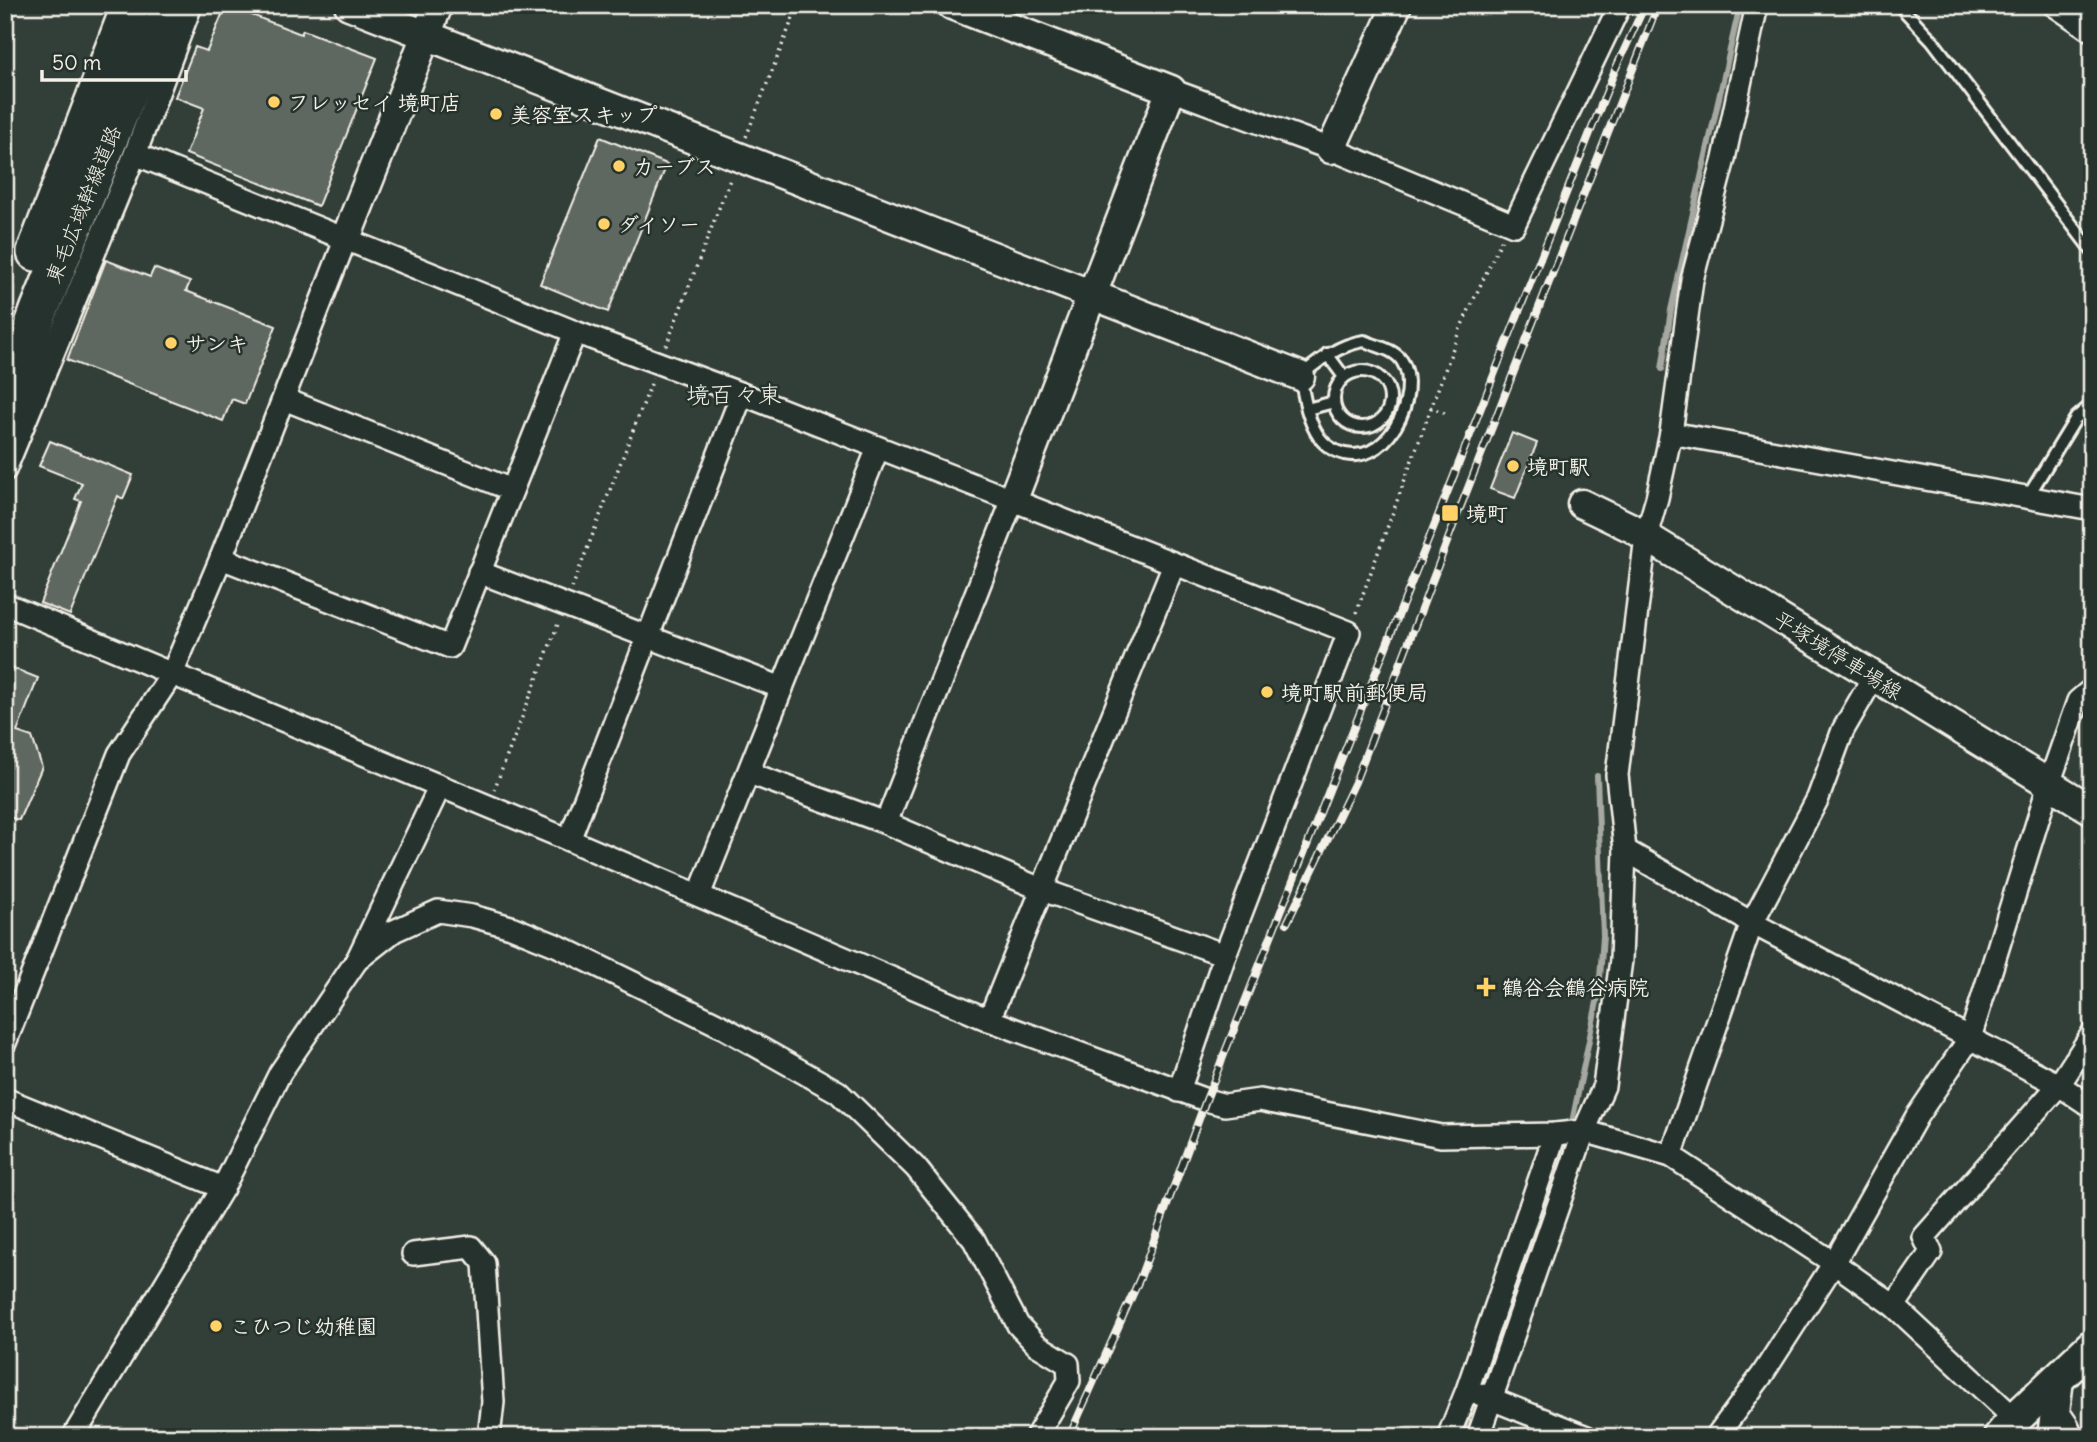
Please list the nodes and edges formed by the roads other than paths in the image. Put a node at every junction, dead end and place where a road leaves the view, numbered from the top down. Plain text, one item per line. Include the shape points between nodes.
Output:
1 (131, 5) edge
2 (163, 5) edge
3 (191, 5) edge
4 (349, 5) edge
5 (438, 5) edge
6 (1397, 5) edge
7 (1620, 5) edge
8 (1757, 5) edge
9 (1899, 5) edge
10 (956, 6) edge
11 (2064, 8) edge
12 (2092, 31) edge
13 (425, 36) junction
14 (135, 77) junction
15 (1171, 90) junction
16 (153, 108) junction
17 (1331, 149) junction
18 (135, 154) junction
19 (346, 238) junction
20 (2092, 251) edge
21 (1091, 295) junction
22 (77, 299) junction
23 (39, 311) junction
24 (5, 331) edge
25 (575, 331) junction
26 (1327, 354) junction
27 (1300, 376) junction
28 (1344, 377) junction
29 (742, 394) junction
30 (284, 400) junction
31 (1334, 402) junction
32 (5, 404) edge
33 (2092, 404) edge
34 (1389, 408) junction
35 (1307, 409) junction
36 (1402, 414) junction
37 (1671, 433) junction
38 (878, 448) junction
39 (5, 470) edge
40 (512, 490) junction
41 (2026, 498) junction
42 (1013, 499) junction
43 (1583, 504) dead end
44 (2092, 509) edge
45 (1633, 529) junction
46 (221, 558) junction
47 (1174, 564) junction
48 (479, 572) junction
49 (5, 604) edge
50 (648, 636) junction
51 (173, 674) junction
52 (1873, 678) junction
53 (782, 688) junction
54 (2092, 689) edge
55 (749, 773) junction
56 (2049, 784) junction
57 (440, 786) junction
58 (2092, 810) edge
59 (886, 824) junction
60 (569, 840) junction
61 (1625, 850) junction
62 (1043, 890) junction
63 (699, 895) junction
64 (1752, 923) junction
65 (1225, 955) junction
66 (357, 960) junction
67 (989, 1020) junction
68 (2092, 1034) edge
69 (1970, 1038) junction
70 (5, 1043) edge
71 (2059, 1085) junction
72 (1179, 1091) junction
73 (5, 1099) edge
74 (2092, 1107) edge
75 (1584, 1131) junction
76 (1555, 1134) junction
77 (1671, 1156) junction
78 (223, 1188) junction
79 (413, 1254) dead end
80 (1834, 1263) junction
81 (1894, 1306) junction
82 (2092, 1346) edge
83 (1467, 1390) junction
84 (2057, 1393) junction
85 (1491, 1397) junction
86 (2007, 1428) edge
87 (73, 1437) edge
88 (489, 1437) edge
89 (1036, 1437) edge
90 (1448, 1437) edge
91 (1478, 1437) edge
92 (1587, 1437) edge
93 (1716, 1437) edge
94 (2052, 1437) edge
95 (2071, 1437) edge

1 - 24 highway, 東毛広域幹線道路
2 - 14 highway, 東毛広域幹線道路
3 - 16 street
4 - 13 street
5 - 13 street
6 - 17 street
7 - 17 street via 1514,225
8 - 37 street via 1692,280
9 - 20 lane via 1932,40
10 - 15 street
11 - 12 street
13 - 19 street
13 - 21 street
14 - 16 street
14 - 23 highway, 東毛広域幹線道路
15 - 17 street
15 - 21 street
16 - 18 street
18 - 19 street
18 - 22 street
19 - 25 street
19 - 30 street
21 - 27 street
21 - 42 street
22 - 23 street
22 - 39 street
23 - 32 highway, 東毛広域幹線道路
25 - 29 street
25 - 40 street
26 - 27 lane
26 - 28 lane
26 - 36 lane via 1364,341 1389,350 1407,373
27 - 35 lane
28 - 31 lane
28 - 34 lane via 1354,371 1376,373 1390,390
29 - 38 street
29 - 50 street
30 - 40 street
30 - 46 street
31 - 34 lane via 1341,418 1360,428 1381,421
31 - 35 lane
33 - 41 lane via 2076,418
34 - 36 lane
35 - 36 lane via 1326,446 1345,455 1375,450 1390,436
37 - 41 street
37 - 45 street via 1657,498
38 - 42 street
38 - 53 street
40 - 48 street
41 - 44 street
42 - 47 street
42 - 59 street
43 - 45 street, 平塚境停車場線
45 - 52 street, 平塚境停車場線
45 - 61 street via 1616,775
46 - 48 street via 450,647
46 - 51 street
47 - 62 street
47 - 65 street via 1349,632
48 - 50 street
49 - 51 street
50 - 53 street
50 - 60 street
51 - 57 street
51 - 70 street via 119,754
52 - 56 street, 平塚境停車場線
52 - 64 street via 1843,730 1818,799
53 - 55 street
54 - 56 street via 2078,701
55 - 59 street
55 - 63 street
56 - 58 street, 平塚境停車場線
56 - 69 street
57 - 60 street
57 - 66 street
59 - 62 street
60 - 63 street
61 - 64 street
61 - 75 street via 1621,960 1604,1086
62 - 65 street
62 - 67 street
63 - 67 street
64 - 69 street
64 - 77 street
65 - 72 street
66 - 78 street via 280,1073
66 - 89 street via 394,931 438,911 511,927 721,1026 838,1092 916,1168 974,1240 1018,1325 1037,1345 1068,1364 1069,1381
67 - 72 street
68 - 71 street
69 - 71 street
69 - 80 street via 1917,1116
71 - 74 street
71 - 81 street via 1924,1237 1931,1252
72 - 76 street via 1225,1105 1260,1100 1441,1136
73 - 78 street
75 - 76 street
75 - 77 street
75 - 85 street
76 - 83 street
77 - 80 street
78 - 87 street
79 - 88 street via 471,1247 484,1263 493,1402
80 - 81 street
80 - 93 street via 1762,1376
81 - 86 street
82 - 84 main road
83 - 85 street
83 - 90 street
84 - 86 main road
84 - 94 street
84 - 95 street
85 - 91 street
85 - 92 street

